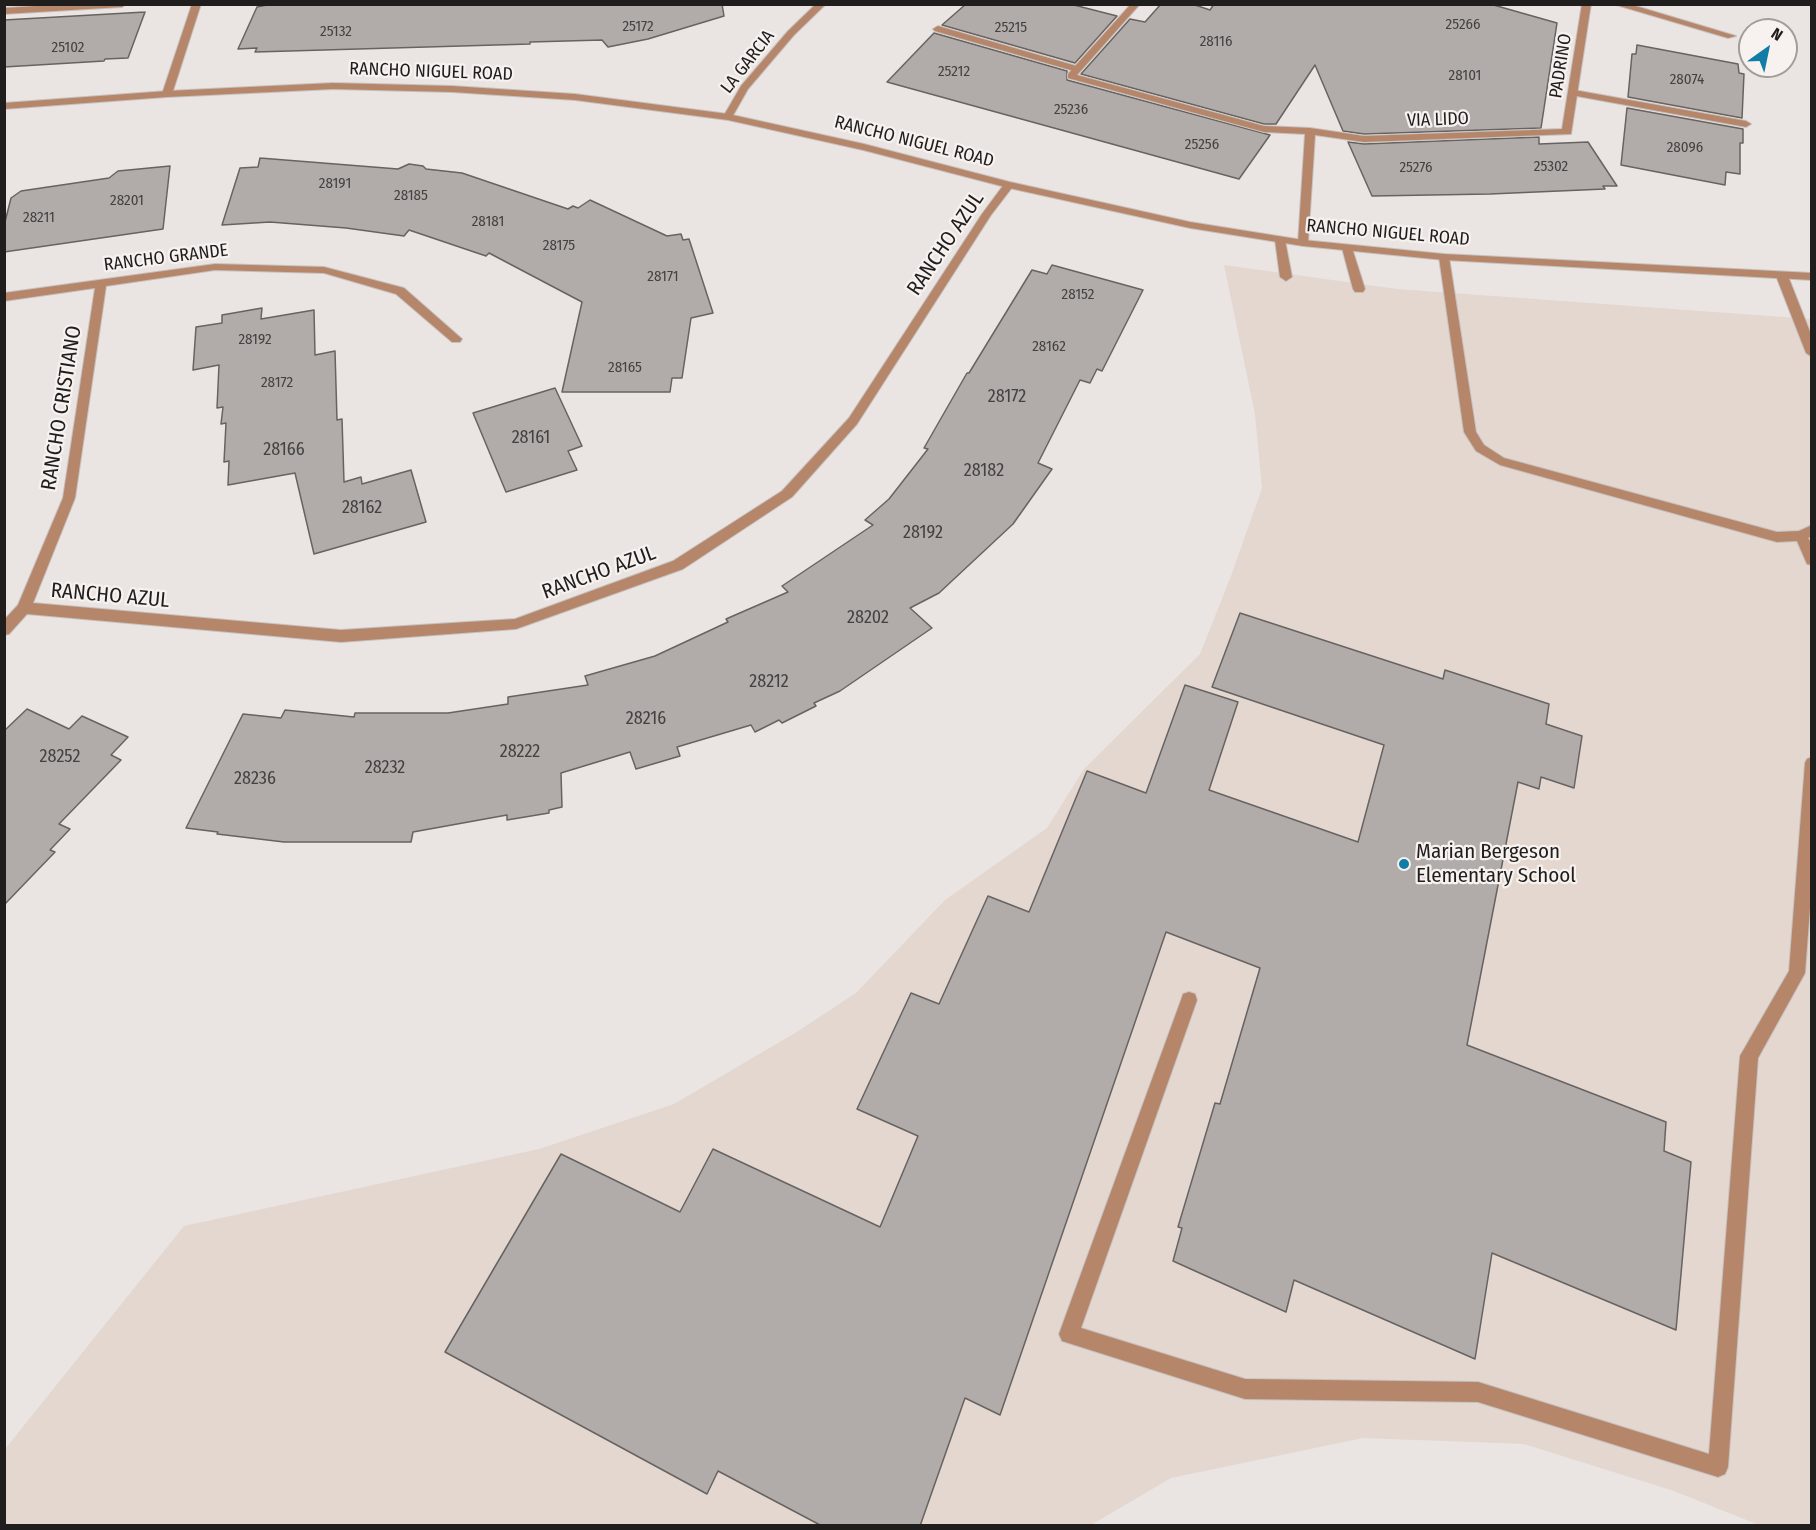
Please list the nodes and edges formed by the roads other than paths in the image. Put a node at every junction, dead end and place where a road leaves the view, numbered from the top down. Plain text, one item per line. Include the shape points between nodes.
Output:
1 (122, 4) edge
2 (197, 4) edge
3 (822, 4) edge
4 (1136, 4) edge
5 (1587, 4) edge
6 (1617, 4) edge
7 (4, 11) edge
8 (938, 30) dead end
9 (1731, 36) dead end
10 (1074, 73) junction
11 (1574, 93) junction
12 (167, 94) junction
13 (4, 106) edge
14 (728, 117) junction
15 (1746, 124) dead end
16 (1310, 130) junction
17 (1567, 132) joint
18 (1009, 185) junction
19 (1280, 240) junction
20 (1303, 243) junction
21 (1347, 248) junction
22 (1444, 257) junction
23 (1782, 276) junction
24 (1286, 277) dead end
25 (1812, 278) edge
26 (100, 284) junction
27 (1359, 289) dead end
28 (4, 297) edge
29 (456, 339) dead end
30 (1812, 353) edge
31 (1806, 533) edge
32 (1812, 560) edge
33 (24, 608) junction
34 (4, 630) edge
35 (1812, 763) edge
36 (1190, 1000) dead end

1 - 7 street
2 - 12 street
3 - 14 street, LA GARCIA via 790,33 744,88
4 - 10 street
5 - 11 street, PADRINO
6 - 9 street
8 - 10 street, VIA LIDO
10 - 16 street, VIA LIDO via 1264,129
11 - 15 street
11 - 17 street, PADRINO
12 - 13 street, RANCHO NIGUEL ROAD
12 - 14 street, RANCHO NIGUEL ROAD via 333,86 452,88 575,97
14 - 18 street, RANCHO NIGUEL ROAD
16 - 17 street, VIA LIDO via 1364,139
16 - 20 street
18 - 19 street, RANCHO NIGUEL ROAD via 1190,225
18 - 33 street, RANCHO AZUL via 853,421 787,494 678,565 516,624 352,635
19 - 20 street, RANCHO NIGUEL ROAD
19 - 24 street
20 - 21 street, RANCHO NIGUEL ROAD
21 - 22 street, RANCHO NIGUEL ROAD
21 - 27 street
22 - 23 street, RANCHO NIGUEL ROAD
22 - 31 street via 1470,432 1480,448 1500,462 1777,537
23 - 25 street, RANCHO NIGUEL ROAD
23 - 30 street
26 - 28 street, RANCHO GRANDE
26 - 29 street, RANCHO GRANDE via 215,267 324,270 400,291
26 - 33 street, RANCHO CRISTIANO via 69,498
31 - 32 street
33 - 34 street, RANCHO CRISTIANO
35 - 36 street via 1797,973 1749,1056 1718,1467 1479,1392 1245,1389 1069,1334

